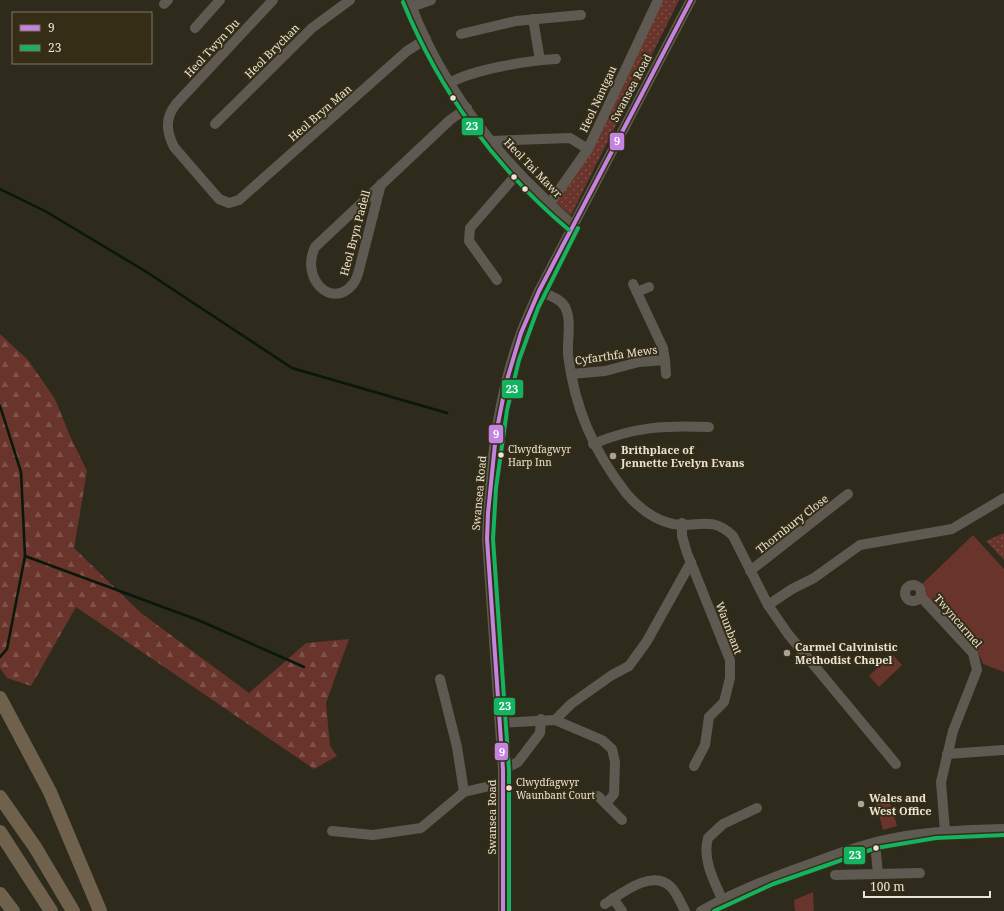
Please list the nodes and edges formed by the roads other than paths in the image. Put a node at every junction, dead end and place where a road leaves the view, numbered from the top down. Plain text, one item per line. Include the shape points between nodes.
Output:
1 (220, 0) edge
2 (273, 0) edge
3 (350, 0) edge
4 (431, 0) edge
5 (658, 0) edge
6 (691, 0) edge
7 (410, 4) edge
8 (581, 15) dead end
9 (533, 19) junction
10 (195, 28) dead end
11 (461, 34) dead end
12 (426, 39) junction
13 (556, 59) dead end
14 (540, 60) junction
15 (450, 83) junction
16 (466, 108) junction
17 (215, 124) dead end
18 (491, 141) junction
19 (588, 149) junction
20 (518, 173) junction
21 (381, 184) junction
22 (229, 203) joint
23 (550, 203) junction
24 (573, 225) junction
25 (497, 280) dead end
26 (649, 286) dead end
27 (540, 291) junction
28 (665, 360) junction
29 (571, 374) junction
30 (666, 374) dead end
31 (709, 427) dead end
32 (594, 444) junction
33 (848, 494) dead end
34 (1004, 498) edge
35 (682, 523) junction
36 (690, 562) junction
37 (750, 571) junction
38 (921, 597) dead end
39 (768, 605) junction
40 (440, 679) dead end
41 (2, 701) edge
42 (541, 719) junction
43 (555, 720) junction
44 (501, 723) junction
45 (1004, 750) edge
46 (947, 754) junction
47 (896, 764) dead end
48 (694, 766) dead end
49 (504, 770) junction
50 (503, 783) junction
51 (464, 792) junction
52 (598, 796) dead end
53 (0, 797) edge
54 (606, 804) junction
55 (757, 808) dead end
56 (622, 820) dead end
57 (1004, 829) edge
58 (332, 831) dead end
59 (945, 831) junction
60 (0, 832) edge
61 (875, 843) junction
62 (920, 872) dead end
63 (878, 874) junction
64 (835, 875) dead end
65 (0, 894) edge
66 (722, 899) junction
67 (13, 911) edge
68 (50, 911) edge
69 (73, 911) edge
70 (100, 911) edge
71 (503, 911) edge
72 (622, 911) edge
73 (685, 911) edge
74 (701, 911) edge

1 - 10 street
2 - 22 street, Heol Twyn Du via 170,112 167,123 174,147 220,199
3 - 17 street, Heol Brychan via 312,28
4 - 7 street
5 - 19 street, Heol Nantgau
6 - 24 street, Swansea Road
7 - 12 street, Heol Tai Mawr
8 - 9 street
9 - 11 street
9 - 14 street
12 - 15 street, Heol Tai Mawr
12 - 22 street, Heol Bryn Man via 408,51 239,200
13 - 14 street
14 - 15 street via 459,78
15 - 16 street, Heol Tai Mawr
16 - 18 street, Heol Tai Mawr
16 - 21 street, Heol Bryn Padell
18 - 19 street via 570,138
18 - 20 street, Heol Tai Mawr
19 - 23 street, Heol Nantgau
20 - 23 street, Heol Tai Mawr
20 - 25 street via 470,228 469,241
21 - 21 street, Heol Bryn Padell via 315,247 311,255 312,275 317,284 329,293 341,293 354,283
23 - 24 street, Heol Tai Mawr
24 - 27 street, Swansea Road
26 - 28 street, Cyfarthfa Mews via 635,288 664,348
27 - 29 street via 561,302 565,307
27 - 44 street, Swansea Road via 521,333 502,403 488,504 487,539
28 - 29 street, Cyfarthfa Mews via 639,362 605,371
28 - 30 street, Cyfarthfa Mews
29 - 32 street via 578,407
31 - 32 street via 640,428 622,432
32 - 35 street via 618,482 640,508 668,522
33 - 37 street, Thornbury Close
34 - 39 street via 952,529 860,545 814,578
35 - 36 street, Waunbant via 682,536
35 - 37 street via 718,524 724,528 733,536
36 - 43 street via 647,641 629,666 571,704
36 - 48 street, Waunbant via 730,660 730,678 724,702 709,717 705,745
37 - 39 street
38 - 46 street, Twyncarmel via 974,654 977,670 953,731
39 - 47 street via 788,634
40 - 51 street via 457,747
41 - 70 highway via 50,792
42 - 43 street
42 - 44 street
42 - 49 street via 540,733 518,762
43 - 54 street via 602,740 612,748 614,794
44 - 49 street, Swansea Road
45 - 46 street
46 - 59 street, Twyncarmel via 940,782
49 - 50 street, Swansea Road
50 - 51 street
50 - 71 street, Swansea Road
51 - 58 street via 421,828 373,835
52 - 54 street
53 - 69 highway via 35,847
54 - 56 street
55 - 66 street via 724,824 708,838 708,860
57 - 59 street
59 - 61 street
60 - 68 highway
61 - 63 street
61 - 66 street via 795,869
62 - 63 street
63 - 64 street
65 - 67 highway
66 - 74 street
72 - 73 street via 609,901 636,885 655,880 672,887

